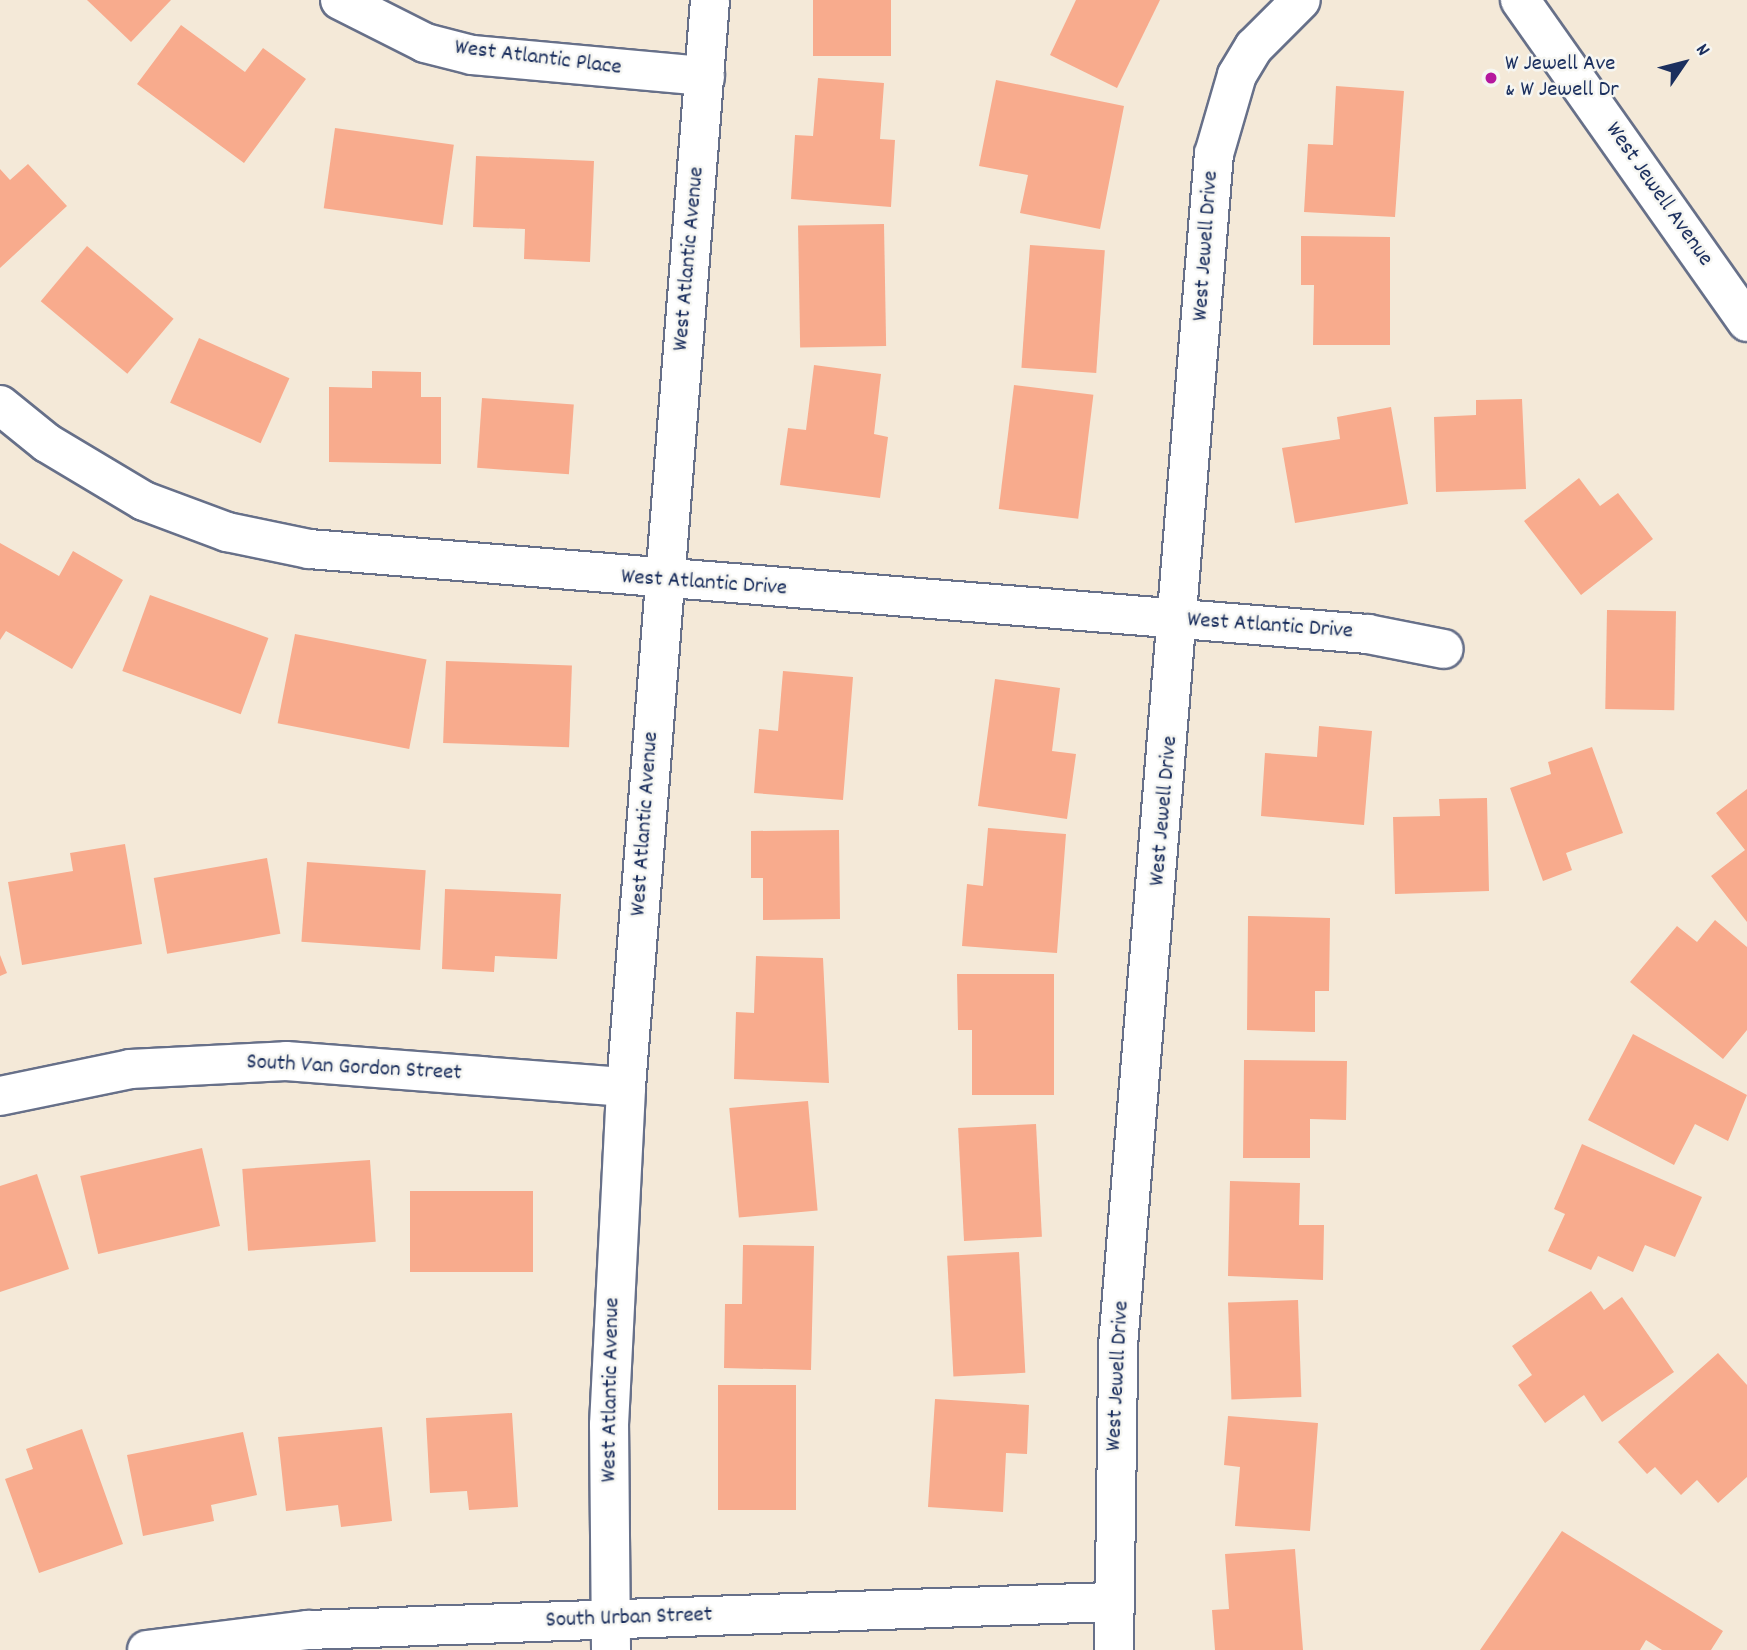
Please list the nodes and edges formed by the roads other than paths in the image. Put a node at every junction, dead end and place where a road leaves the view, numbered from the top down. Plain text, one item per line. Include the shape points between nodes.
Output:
1 (341, 0) edge
2 (710, 0) edge
3 (1301, 0) edge
4 (1520, 0) edge
5 (705, 76) junction
6 (1747, 322) edge
7 (0, 405) edge
8 (665, 582) junction
9 (1181, 621) junction
10 (1444, 649) dead end
11 (626, 1087) junction
12 (0, 1096) edge
13 (1111, 1602) junction
14 (611, 1635) edge
15 (147, 1650) edge
16 (1114, 1650) edge

1 - 5 street, West Atlantic Place via 425,43 472,55
2 - 5 street, West Atlantic Avenue
3 - 9 street, West Jewell Drive via 1254,47 1237,75 1214,154
4 - 6 street, West Jewell Avenue
5 - 8 street, West Atlantic Avenue
7 - 8 street, West Atlantic Drive via 93,473 227,532 351,555
8 - 9 street, West Atlantic Drive
8 - 11 street, West Atlantic Avenue
9 - 10 street, West Atlantic Drive via 1368,634
9 - 13 street, West Jewell Drive via 1118,1346
11 - 12 street, South Van Gordon Street via 274,1061 130,1069
11 - 14 street, West Atlantic Avenue via 612,1314
13 - 14 street, South Urban Street
13 - 16 street, West Jewell Drive
14 - 15 street, South Urban Street via 269,1633

